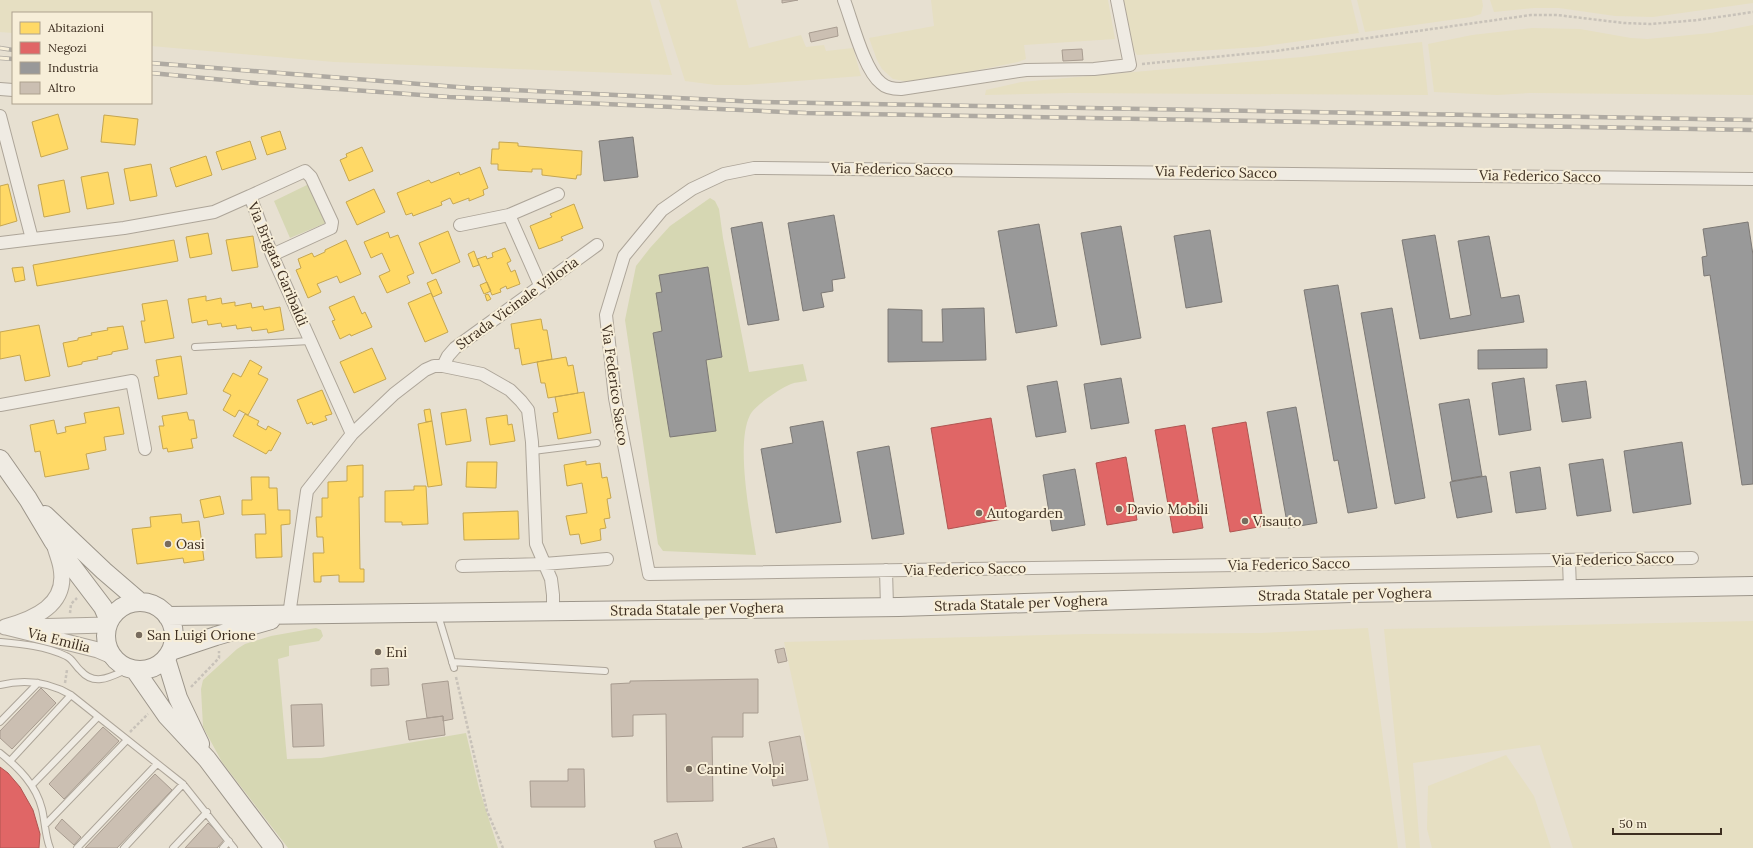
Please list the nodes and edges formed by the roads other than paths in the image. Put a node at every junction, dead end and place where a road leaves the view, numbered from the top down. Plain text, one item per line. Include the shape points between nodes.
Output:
1 (844, 0) edge
2 (1117, 0) edge
3 (0, 89) edge
4 (12, 90) edge
5 (0, 116) edge
6 (1753, 178) edge
7 (558, 194) dead end
8 (250, 196) junction
9 (509, 215) junction
10 (460, 225) dead end
11 (32, 239) junction
12 (0, 243) edge
13 (597, 245) dead end
14 (272, 255) junction
15 (540, 285) junction
16 (310, 341) junction
17 (195, 347) dead end
18 (443, 366) junction
19 (0, 405) edge
20 (352, 434) junction
21 (597, 443) dead end
22 (145, 449) dead end
23 (533, 451) junction
24 (0, 459) edge
25 (28, 499) junction
26 (53, 541) junction
27 (1692, 558) dead end
28 (607, 559) dead end
29 (1569, 561) junction
30 (544, 564) junction
31 (462, 566) dead end
32 (886, 570) junction
33 (1753, 586) edge
34 (1570, 590) junction
35 (140, 602) junction
36 (887, 607) junction
37 (553, 611) junction
38 (438, 613) junction
39 (289, 615) junction
40 (167, 616) junction
41 (108, 623) junction
42 (3, 627) edge
43 (0, 642) edge
44 (168, 655) junction
45 (112, 656) junction
46 (131, 669) junction
47 (605, 671) dead end
48 (38, 683) junction
49 (0, 685) edge
50 (71, 695) junction
51 (98, 717) junction
52 (0, 722) edge
53 (127, 740) junction
54 (0, 753) edge
55 (207, 759) junction
56 (10, 760) junction
57 (157, 764) junction
58 (183, 784) junction
59 (32, 785) junction
60 (207, 812) junction
61 (45, 825) junction
62 (229, 841) junction
63 (272, 847) edge
64 (50, 848) edge
65 (77, 848) edge
66 (124, 848) edge
67 (173, 848) edge
68 (223, 848) edge
69 (234, 848) edge

1 - 2 street via 869,69 881,83 891,88 910,89 1026,70 1094,69 1130,65
3 - 4 street
5 - 11 street
6 - 32 street, Via Federico Sacco via 782,168 754,168 724,174 692,189 662,210 624,256 606,315 614,398 649,574
7 - 9 street
8 - 11 street, Via Brigata Garibaldi via 214,212 124,228
8 - 14 street, Via Brigata Garibaldi
8 - 14 street via 305,171 311,177 332,222 331,228
9 - 10 street
9 - 15 street
11 - 12 street, Via Brigata Garibaldi
13 - 15 street, Strada Vicinale Villoria
14 - 16 street, Via Brigata Garibaldi
15 - 18 street, Strada Vicinale Villoria via 455,348
16 - 17 lane
16 - 20 street, Via Brigata Garibaldi
18 - 20 street, Strada Vicinale Villoria via 425,370 394,394
18 - 23 street, Strada Vicinale Villoria via 482,374 510,390 528,410
19 - 22 street via 132,381
20 - 39 street, Strada Vicinale Villoria via 307,491
21 - 23 lane
23 - 30 street, Strada Vicinale Villoria via 536,544
24 - 25 main road
25 - 26 main road
25 - 35 main road
26 - 41 main road via 103,607
26 - 42 street via 61,569 61,586 56,598 43,612 28,620
27 - 29 street, Via Federico Sacco
28 - 30 street
29 - 32 street, Via Federico Sacco
29 - 34 street
30 - 31 street
30 - 37 street, Strada Vicinale Villoria via 551,579
32 - 36 street, Via Federico Sacco
33 - 34 main road, Strada Statale per Voghera
34 - 36 main road, Strada Statale per Voghera via 1351,593
35 - 40 main road via 155,606
35 - 41 main road via 122,607
36 - 37 main road, Strada Statale per Voghera
37 - 38 main road, Strada Statale per Voghera
38 - 39 main road, Strada Statale per Voghera
38 - 47 lane via 453,665
39 - 40 main road, Strada Statale per Voghera
39 - 44 main road, Strada Statale per Voghera via 216,636
40 - 44 main road via 174,633
41 - 42 street, Via Emilia
41 - 45 main road via 107,646
42 - 45 street, Via Emilia via 98,650
43 - 46 lane via 52,650 71,659 84,675 97,680
44 - 46 main road via 157,666 146,670
44 - 55 main road via 178,698
45 - 46 main road
46 - 55 main road via 167,716
48 - 49 lane
48 - 50 lane via 50,685
48 - 52 lane
50 - 51 lane
50 - 56 lane
51 - 53 lane
51 - 59 lane
53 - 57 lane
53 - 61 lane
54 - 56 lane
55 - 63 main road
56 - 59 lane
57 - 58 lane
57 - 65 lane
58 - 60 lane
58 - 66 lane
59 - 61 lane via 41,806
60 - 62 lane
60 - 67 lane
61 - 64 lane
62 - 68 lane
62 - 69 lane

